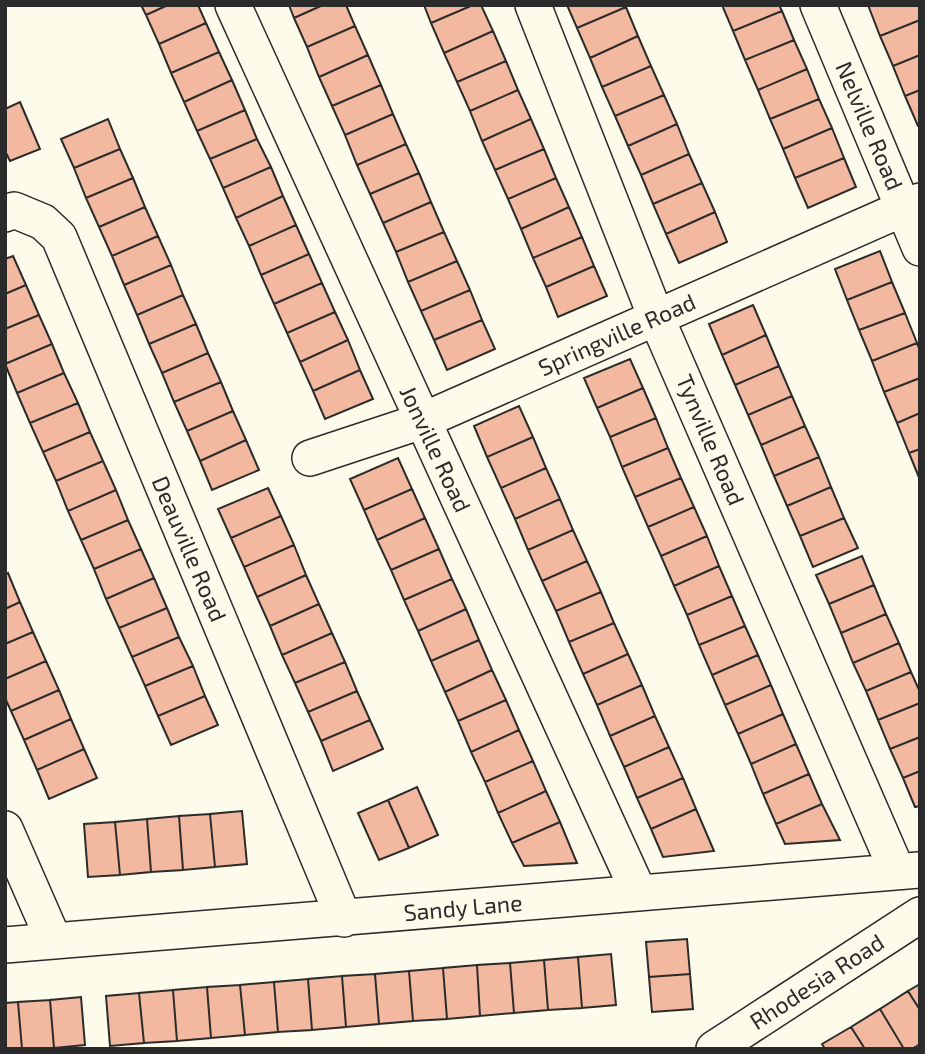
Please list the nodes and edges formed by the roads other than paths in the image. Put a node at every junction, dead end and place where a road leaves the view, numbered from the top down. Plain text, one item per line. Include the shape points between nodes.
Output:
1 (233, 5) edge
2 (533, 5) edge
3 (818, 5) edge
4 (912, 205) edge
5 (5, 214) edge
6 (920, 248) edge
7 (656, 317) junction
8 (422, 421) junction
9 (310, 457) dead end
10 (5, 829) edge
11 (909, 871) edge
12 (639, 893) junction
13 (920, 915) edge
14 (344, 919) junction
15 (54, 941) junction
16 (5, 945) edge
17 (714, 1049) edge

1 - 8 street, Jonville Road
2 - 7 street, Tynville Road
3 - 4 street, Nelville Road
4 - 6 street, Nelville Road
4 - 7 street, Springville Road
5 - 14 street, Deauville Road via 14,210 43,222 59,237
7 - 8 street, Springville Road
7 - 11 street, Tynville Road
8 - 9 street, Springville Road
8 - 12 street, Jonville Road
10 - 15 street
11 - 12 street, Sandy Lane
12 - 14 street, Sandy Lane
13 - 17 street, Rhodesia Road
14 - 15 street, Sandy Lane
15 - 16 street, Sandy Lane

